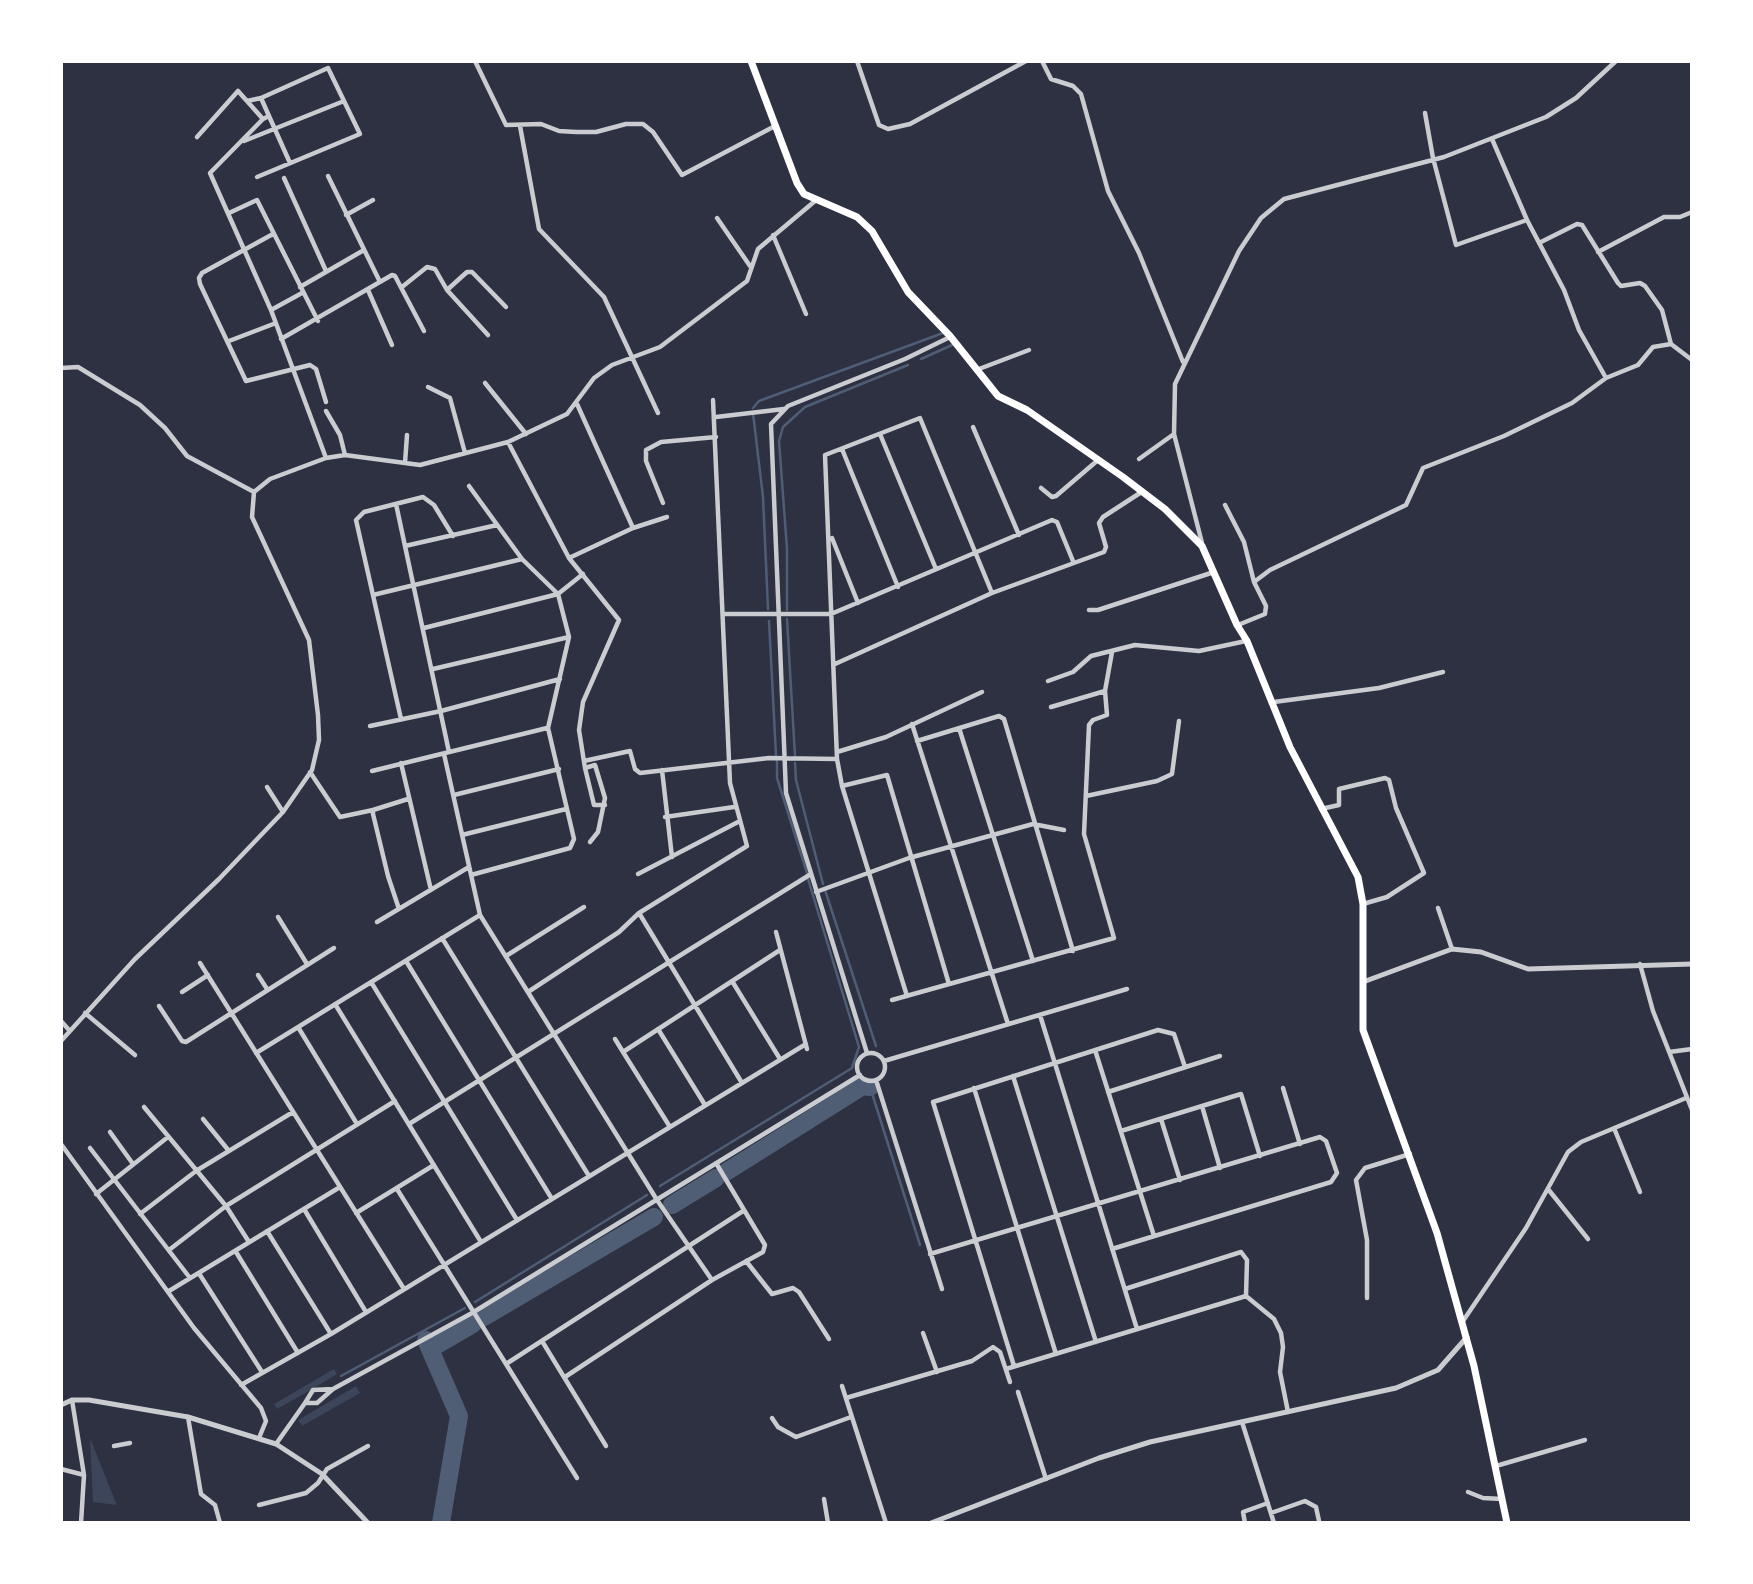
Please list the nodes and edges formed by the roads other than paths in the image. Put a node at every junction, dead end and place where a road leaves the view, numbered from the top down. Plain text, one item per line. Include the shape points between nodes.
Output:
1 (475, 61) edge
2 (751, 61) edge
3 (857, 61) edge
4 (1026, 61) edge
5 (1042, 61) edge
6 (1616, 61) edge
7 (261, 98) junction
8 (247, 101) junction
9 (344, 101) junction
10 (1425, 113) dead end
11 (269, 116) junction
12 (263, 119) junction
13 (520, 126) junction
14 (775, 126) junction
15 (274, 128) junction
16 (197, 137) dead end
17 (1492, 139) junction
18 (240, 142) junction
19 (1433, 158) junction
20 (290, 163) junction
21 (328, 176) dead end
22 (257, 177) dead end
23 (284, 178) dead end
24 (373, 200) dead end
25 (815, 201) junction
26 (1692, 212) edge
27 (229, 213) junction
28 (346, 215) junction
29 (718, 218) dead end
30 (1527, 220) junction
31 (273, 234) junction
32 (773, 235) junction
33 (1539, 243) junction
34 (364, 250) junction
35 (246, 251) junction
36 (1598, 252) junction
37 (750, 266) junction
38 (326, 271) junction
39 (380, 282) junction
40 (402, 288) junction
41 (301, 290) junction
42 (368, 290) junction
43 (447, 290) junction
44 (506, 307) dead end
45 (271, 310) junction
46 (806, 314) dead end
47 (318, 321) junction
48 (276, 323) junction
49 (424, 331) dead end
50 (488, 335) dead end
51 (950, 336) junction
52 (281, 339) junction
53 (229, 341) junction
54 (1671, 344) junction
55 (392, 345) dead end
56 (1029, 350) dead end
57 (634, 358) junction
58 (1692, 360) edge
59 (1184, 363) junction
60 (61, 368) edge
61 (292, 368) junction
62 (979, 369) junction
63 (1605, 378) junction
64 (485, 383) dead end
65 (428, 387) dead end
66 (713, 400) dead end
67 (326, 402) dead end
68 (577, 404) junction
69 (784, 409) junction
70 (326, 411) dead end
71 (658, 413) dead end
72 (716, 417) junction
73 (973, 427) dead end
74 (880, 434) junction
75 (407, 435) dead end
76 (526, 435) junction
77 (1174, 435) junction
78 (716, 437) junction
79 (508, 442) junction
80 (842, 449) junction
81 (465, 453) junction
82 (345, 455) junction
83 (326, 458) junction
84 (1139, 459) dead end
85 (1098, 460) junction
86 (405, 463) junction
87 (469, 486) dead end
88 (1041, 488) dead end
89 (254, 492) junction
90 (1140, 493) junction
91 (663, 503) dead end
92 (396, 504) junction
93 (1225, 505) dead end
94 (667, 517) dead end
95 (497, 525) junction
96 (633, 528) junction
97 (830, 534) junction
98 (1018, 535) junction
99 (453, 536) junction
100 (405, 546) junction
101 (1202, 546) junction
102 (976, 554) junction
103 (569, 558) junction
104 (522, 559) junction
105 (1073, 561) junction
106 (936, 569) junction
107 (1214, 572) junction
108 (583, 574) junction
109 (1254, 582) junction
110 (414, 586) junction
111 (898, 587) junction
112 (992, 593) junction
113 (373, 594) junction
114 (558, 594) junction
115 (858, 603) junction
116 (1089, 610) dead end
117 (724, 614) junction
118 (777, 614) junction
119 (831, 614) junction
120 (1237, 625) junction
121 (425, 628) junction
122 (569, 637) junction
123 (1247, 641) junction
124 (1112, 652) junction
125 (835, 664) junction
126 (433, 669) junction
127 (1443, 672) dead end
128 (560, 679) junction
129 (1048, 681) dead end
130 (1105, 691) junction
131 (982, 692) dead end
132 (1274, 702) junction
133 (1051, 707) dead end
134 (441, 711) junction
135 (401, 719) junction
136 (1179, 722) dead end
137 (912, 724) junction
138 (370, 726) dead end
139 (548, 728) junction
140 (959, 728) junction
141 (917, 741) junction
142 (446, 753) junction
143 (837, 755) junction
144 (783, 760) junction
145 (584, 761) junction
146 (729, 761) junction
147 (401, 763) junction
148 (585, 768) junction
149 (559, 769) junction
150 (662, 770) junction
151 (372, 771) dead end
152 (310, 772) junction
153 (842, 786) junction
154 (267, 788) dead end
155 (454, 794) junction
156 (1086, 796) junction
157 (408, 799) junction
158 (606, 805) junction
159 (734, 807) junction
160 (566, 809) junction
161 (1320, 809) junction
162 (373, 810) junction
163 (283, 812) junction
164 (665, 817) junction
165 (738, 822) junction
166 (1033, 824) junction
167 (1064, 830) dead end
168 (993, 834) junction
169 (462, 835) junction
170 (590, 842) dead end
171 (951, 846) junction
172 (672, 857) junction
173 (909, 858) junction
174 (469, 867) junction
175 (868, 872) junction
176 (638, 874) dead end
177 (811, 874) junction
178 (471, 875) junction
179 (431, 890) junction
180 (816, 892) junction
181 (1363, 904) junction
182 (584, 907) dead end
183 (1438, 908) dead end
184 (400, 909) junction
185 (639, 913) junction
186 (480, 915) junction
187 (278, 917) dead end
188 (377, 922) dead end
189 (776, 932) dead end
190 (442, 938) junction
191 (334, 948) dead end
192 (1452, 949) junction
193 (780, 950) junction
194 (1073, 951) junction
195 (506, 956) junction
196 (405, 961) junction
197 (1034, 961) junction
198 (668, 962) junction
199 (200, 963) dead end
200 (307, 964) junction
201 (1640, 964) junction
202 (1692, 964) edge
203 (990, 972) junction
204 (208, 975) junction
205 (258, 975) dead end
206 (732, 981) junction
207 (371, 982) junction
208 (1363, 982) junction
209 (949, 984) junction
210 (267, 989) junction
211 (1127, 989) dead end
212 (182, 992) dead end
213 (528, 992) junction
214 (907, 996) junction
215 (892, 1000) dead end
216 (335, 1004) junction
217 (694, 1004) junction
218 (159, 1006) dead end
219 (230, 1012) junction
220 (85, 1013) junction
221 (1040, 1015) junction
222 (61, 1021) edge
223 (1008, 1024) junction
224 (298, 1027) junction
225 (658, 1029) junction
226 (69, 1030) junction
227 (554, 1034) junction
228 (615, 1040) dead end
229 (61, 1041) edge
230 (1692, 1049) edge
231 (1095, 1050) junction
232 (623, 1052) junction
233 (1669, 1052) junction
234 (256, 1053) junction
235 (867, 1053) junction
236 (135, 1055) dead end
237 (1220, 1056) dead end
238 (516, 1057) junction
239 (780, 1059) junction
240 (884, 1061) junction
241 (1055, 1063) junction
242 (1185, 1067) junction
243 (860, 1075) junction
244 (1013, 1076) junction
245 (479, 1080) junction
246 (876, 1080) junction
247 (742, 1083) junction
248 (974, 1088) junction
249 (1283, 1088) dead end
250 (1108, 1092) junction
251 (395, 1101) junction
252 (1689, 1101) edge
253 (444, 1102) junction
254 (705, 1105) junction
255 (1202, 1106) junction
256 (144, 1107) dead end
257 (1692, 1110) edge
258 (293, 1112) junction
259 (203, 1119) dead end
260 (1161, 1119) junction
261 (357, 1124) junction
262 (409, 1124) junction
263 (670, 1127) junction
264 (1614, 1128) junction
265 (1121, 1131) junction
266 (110, 1132) dead end
267 (168, 1137) junction
268 (61, 1144) edge
269 (1300, 1144) junction
270 (90, 1148) dead end
271 (316, 1149) junction
272 (229, 1151) junction
273 (628, 1153) junction
274 (1410, 1153) junction
275 (1260, 1156) junction
276 (716, 1163) junction
277 (133, 1164) junction
278 (434, 1165) junction
279 (1220, 1167) junction
280 (196, 1171) junction
281 (589, 1176) junction
282 (113, 1180) junction
283 (1180, 1180) junction
284 (340, 1187) junction
285 (397, 1189) junction
286 (1548, 1189) junction
287 (1140, 1192) junction
288 (1640, 1192) dead end
289 (96, 1194) junction
290 (552, 1199) junction
291 (657, 1200) junction
292 (1098, 1204) junction
293 (226, 1206) junction
294 (304, 1209) junction
295 (743, 1211) junction
296 (356, 1213) junction
297 (140, 1214) junction
298 (1057, 1217) junction
299 (517, 1220) junction
300 (1017, 1228) junction
301 (267, 1231) junction
302 (1154, 1236) junction
303 (1588, 1239) dead end
304 (975, 1241) junction
305 (248, 1242) junction
306 (481, 1242) junction
307 (690, 1244) junction
308 (1112, 1249) junction
309 (169, 1250) junction
310 (236, 1252) junction
311 (930, 1254) junction
312 (746, 1261) junction
313 (443, 1265) junction
314 (200, 1275) junction
315 (190, 1278) junction
316 (712, 1280) junction
317 (404, 1289) junction
318 (942, 1289) dead end
319 (1125, 1289) junction
320 (169, 1291) junction
321 (1246, 1296) junction
322 (1367, 1298) dead end
323 (366, 1312) junction
324 (472, 1313) junction
325 (1462, 1322) junction
326 (1137, 1329) junction
327 (923, 1333) dead end
328 (331, 1334) junction
329 (1467, 1337) junction
330 (829, 1339) dead end
331 (542, 1341) junction
332 (1096, 1342) junction
333 (298, 1353) junction
334 (1056, 1354) junction
335 (506, 1364) junction
336 (1014, 1366) junction
337 (1006, 1369) junction
338 (262, 1372) junction
339 (937, 1372) junction
340 (565, 1377) junction
341 (1010, 1382) dead end
342 (241, 1385) junction
343 (842, 1386) dead end
344 (334, 1389) junction
345 (1018, 1392) dead end
346 (846, 1398) junction
347 (72, 1399) junction
348 (305, 1403) junction
349 (61, 1405) edge
350 (1288, 1413) junction
351 (188, 1417) junction
352 (852, 1417) junction
353 (772, 1418) dead end
354 (1242, 1422) junction
355 (259, 1438) junction
356 (1585, 1440) dead end
357 (130, 1443) dead end
358 (276, 1444) junction
359 (114, 1446) dead end
360 (368, 1446) dead end
361 (606, 1446) dead end
362 (1496, 1466) junction
363 (61, 1469) edge
364 (322, 1474) junction
365 (84, 1475) junction
366 (577, 1478) dead end
367 (1046, 1480) junction
368 (1468, 1492) dead end
369 (824, 1499) dead end
370 (1502, 1499) junction
371 (1268, 1503) junction
372 (259, 1505) dead end
373 (1271, 1513) junction
374 (1319, 1521) dead end
375 (81, 1523) edge
376 (220, 1523) edge
377 (368, 1523) edge
378 (828, 1523) edge
379 (886, 1523) edge
380 (932, 1523) edge
381 (1245, 1523) edge
382 (1274, 1523) edge
383 (1507, 1523) edge

1 - 13 street via 506,125
2 - 14 main road
3 - 4 street via 879,125 888,129 910,124
5 - 59 street via 1051,79 1073,86 1081,94 1108,191
6 - 17 street via 1563,107
7 - 8 street
7 - 9 street via 328,68
7 - 11 street
8 - 12 street
8 - 16 street via 238,91
9 - 15 street
9 - 20 street via 360,134
10 - 19 street
11 - 12 street
11 - 15 street
12 - 18 street
13 - 14 street via 541,124 559,131 596,132 643,124 682,175
13 - 57 street via 539,229 604,297
14 - 25 main road via 797,183
15 - 18 street
15 - 20 street
17 - 19 street
17 - 30 street
18 - 27 street via 210,173
19 - 30 street via 1456,245
19 - 59 street via 1284,200 1261,218
20 - 22 street
21 - 28 street
23 - 38 street
24 - 28 street
25 - 32 street
25 - 51 main road via 858,217 872,231 908,292
26 - 36 street via 1664,218
27 - 31 street via 257,200
27 - 35 street
28 - 34 street
29 - 37 street
30 - 33 street
31 - 35 street
31 - 41 street
32 - 37 street via 758,249
32 - 46 street
33 - 36 street via 1579,224
33 - 63 street
34 - 38 street
34 - 39 street
35 - 45 street
35 - 53 street via 199,278
36 - 54 street via 1621,286 1646,286 1662,310
37 - 57 street via 747,281 725,299 672,340
38 - 41 street
39 - 40 street via 396,276
39 - 42 street
40 - 43 street via 431,267
40 - 49 street
41 - 45 street
41 - 47 street
42 - 47 street
42 - 55 street
43 - 44 street via 472,272
43 - 50 street
45 - 48 street
47 - 52 street
48 - 52 street
48 - 53 street
51 - 62 main road
51 - 69 street
52 - 61 street
53 - 61 street via 246,381
54 - 58 street
54 - 63 street via 1653,347 1638,365
56 - 62 street
57 - 68 street via 612,365 594,378
57 - 71 street
59 - 77 street via 1172,402
60 - 89 street via 78,367 140,405 166,428 187,457
61 - 67 street via 314,366
61 - 83 street
62 - 85 main road via 998,396
63 - 109 street via 1572,403 1423,468 1406,505
64 - 76 street
65 - 81 street via 450,398
66 - 72 street
68 - 76 street via 568,414
68 - 96 street
69 - 72 street
69 - 118 street via 771,424
70 - 82 street
72 - 78 street
73 - 98 street
74 - 80 street
74 - 102 street via 920,418
74 - 106 street
75 - 86 street
76 - 79 street
77 - 84 street
77 - 101 street
78 - 91 street via 661,442 646,450
78 - 117 street
79 - 81 street
79 - 103 street
80 - 97 street via 825,455
80 - 111 street
81 - 86 street via 421,465
82 - 83 street
82 - 86 street
83 - 89 street via 270,479
85 - 88 street via 1056,496
85 - 90 main road
87 - 95 street
89 - 152 street via 252,517 309,640 319,740
90 - 101 main road via 1165,509
90 - 105 street via 1099,523 1106,550
92 - 99 street via 423,497 434,505
92 - 100 street
92 - 113 street via 364,512 356,520
93 - 109 street via 1244,542
94 - 96 street
95 - 99 street
95 - 104 street
96 - 103 street
97 - 115 street
97 - 119 street
98 - 102 street
98 - 105 street via 1057,522
99 - 100 street
100 - 110 street
101 - 107 main road
102 - 106 street
102 - 112 street
103 - 108 street
104 - 110 street
104 - 114 street
105 - 112 street
106 - 111 street
107 - 116 street
107 - 120 main road
108 - 114 street
108 - 145 street via 620,624 583,702 579,736
109 - 120 street via 1266,606 1265,614
110 - 113 street
110 - 121 street
111 - 115 street
112 - 125 street
113 - 135 street
114 - 121 street
114 - 122 street
115 - 119 street
117 - 118 street
117 - 146 street
118 - 119 street
118 - 144 street
119 - 125 street
120 - 123 main road
121 - 126 street
122 - 126 street
122 - 128 street
123 - 124 street via 1208,650 1135,645
123 - 132 main road
124 - 129 street via 1085,659 1073,671
124 - 130 street
125 - 143 street
126 - 134 street
127 - 132 street via 1379,688
128 - 134 street
128 - 139 street
130 - 133 street
130 - 156 street via 1107,715 1089,725
131 - 137 street
132 - 161 main road
134 - 135 street
134 - 142 street
135 - 138 street
136 - 156 street via 1172,774
137 - 141 street
137 - 143 street
139 - 142 street
139 - 149 street
140 - 141 street
140 - 166 street via 999,716 1004,719
140 - 168 street
141 - 171 street
142 - 147 street
142 - 155 street
143 - 144 street
143 - 153 street
144 - 146 street
144 - 177 street via 786,793
145 - 148 street
145 - 150 street via 630,751 640,773
146 - 150 street
146 - 159 street
147 - 151 street
147 - 157 street
148 - 158 street via 594,805
148 - 158 street via 595,765
149 - 155 street
149 - 160 street
150 - 164 street
152 - 162 street via 340,817
152 - 163 street
153 - 173 street via 887,775
153 - 175 street
154 - 163 street
155 - 169 street
156 - 194 street via 1085,841 1115,935
157 - 162 street
157 - 179 street
158 - 170 street
159 - 164 street
159 - 165 street
160 - 169 street
160 - 178 street via 574,839 570,848
161 - 181 main road via 1348,855
161 - 181 street via 1339,805 1339,789 1389,780 1424,873 1394,894
162 - 184 street via 384,864
163 - 220 street
164 - 172 street
165 - 172 street
165 - 185 street via 747,843 744,850
166 - 167 street
166 - 168 street
166 - 194 street
168 - 171 street
168 - 197 street
169 - 174 street
171 - 173 street
171 - 203 street
172 - 176 street
173 - 175 street
173 - 209 street
174 - 178 street
174 - 179 street
175 - 180 street
175 - 214 street
177 - 180 street
177 - 198 street
178 - 186 street
179 - 184 street
180 - 235 street
181 - 208 main road
182 - 195 street
183 - 192 street
184 - 188 street
185 - 198 street
185 - 213 street via 619,932
186 - 190 street
186 - 195 street
187 - 200 street
189 - 193 street
190 - 196 street
190 - 238 street
191 - 200 street
192 - 201 street via 1481,952 1528,969
192 - 208 street
193 - 206 street
193 - 239 street via 807,1046
194 - 197 street
195 - 213 street
196 - 207 street
196 - 245 street
197 - 203 street
198 - 217 street
198 - 227 street
199 - 204 street
200 - 210 street
201 - 202 street
201 - 233 street
203 - 209 street
203 - 223 street
204 - 212 street
204 - 219 street
205 - 210 street
206 - 217 street
206 - 239 street
207 - 216 street
207 - 253 street
208 - 274 main road via 1366,1044
209 - 214 street
210 - 219 street
211 - 221 street
213 - 227 street
214 - 215 street
216 - 224 street
216 - 251 street
217 - 225 street
217 - 247 street
218 - 219 street via 184,1043
219 - 234 street
220 - 226 street
220 - 236 street
221 - 223 street
221 - 241 street
222 - 226 street
223 - 240 street
224 - 234 street
224 - 261 street
225 - 232 street
225 - 254 street
226 - 229 street
227 - 238 street
227 - 273 street
228 - 232 street
230 - 233 street
231 - 241 street
231 - 242 street via 1167,1030 1174,1034
231 - 250 street
232 - 263 street
233 - 252 street
234 - 258 street
235 - 240 street
235 - 243 street via 857,1064
237 - 242 street
238 - 245 street
238 - 281 street
239 - 247 street
240 - 246 street via 884,1073
241 - 244 street
241 - 292 street
242 - 250 street
243 - 246 street
243 - 276 street
244 - 248 street
244 - 298 street
245 - 253 street
245 - 290 street
246 - 311 street
247 - 254 street
248 - 300 street
248 - 304 street via 933,1104
249 - 269 street
250 - 265 street
251 - 261 street
251 - 262 street
252 - 257 street
252 - 264 street
253 - 262 street
253 - 299 street
254 - 263 street
255 - 260 street
255 - 275 street via 1243,1095
255 - 279 street
256 - 267 street
258 - 271 street
258 - 272 street
259 - 272 street
260 - 265 street
260 - 283 street
261 - 271 street
262 - 278 street
263 - 273 street
264 - 286 street via 1574,1146
264 - 288 street
265 - 287 street
266 - 277 street
267 - 277 street
267 - 280 street
268 - 289 street
269 - 275 street
269 - 302 street via 1324,1138 1336,1179
270 - 282 street
271 - 284 street
271 - 293 street
272 - 280 street
273 - 281 street
273 - 291 street
274 - 322 street via 1365,1168 1356,1180 1367,1240
274 - 325 main road
275 - 279 street
276 - 291 street
276 - 295 street
277 - 282 street
278 - 285 street
278 - 306 street
279 - 283 street
280 - 293 street
280 - 297 street
281 - 290 street
282 - 289 street
282 - 297 street
283 - 287 street
284 - 294 street
284 - 296 street
285 - 296 street
285 - 313 street
286 - 303 street
286 - 325 street
287 - 292 street
287 - 302 street
289 - 320 street
290 - 299 street
291 - 307 street
291 - 324 street
292 - 298 street
292 - 308 street
293 - 305 street
293 - 309 street
294 - 301 street
294 - 323 street
295 - 307 street
295 - 312 street via 765,1245 763,1252
296 - 317 street
297 - 309 street
298 - 300 street
298 - 332 street
299 - 306 street
300 - 304 street
300 - 334 street
301 - 305 street
301 - 328 street
302 - 308 street
304 - 311 street
304 - 336 street
305 - 310 street
306 - 313 street
307 - 316 street
307 - 331 street
308 - 319 street
309 - 315 street
310 - 314 street
310 - 333 street
311 - 318 street
312 - 316 street
312 - 330 street via 772,1294 793,1288 799,1292
313 - 317 street
313 - 324 street
314 - 315 street
314 - 338 street
315 - 320 street
316 - 340 street
317 - 323 street
319 - 321 street via 1241,1252 1247,1260
319 - 326 street
320 - 342 street
321 - 326 street
321 - 350 street via 1274,1319 1281,1333 1280,1372
323 - 328 street
324 - 335 street
324 - 344 street
325 - 329 main road
326 - 332 street
327 - 339 street
328 - 333 street
329 - 350 street via 1438,1370 1415,1381
329 - 362 main road
331 - 335 street
331 - 340 street
332 - 334 street
333 - 338 street
334 - 336 street
335 - 366 street
336 - 337 street
337 - 339 street via 993,1347 972,1361
337 - 341 street
338 - 342 street
339 - 346 street
340 - 361 street
342 - 355 street via 265,1415
343 - 346 street
344 - 348 street via 317,1403
344 - 348 street via 313,1390
345 - 367 street
346 - 352 street
347 - 349 street
347 - 351 street
347 - 365 street
348 - 358 street
350 - 354 street
351 - 355 street
351 - 376 street via 201,1494 216,1506
352 - 353 street via 796,1437
352 - 379 street
354 - 367 street via 1150,1442
354 - 371 street
355 - 358 street
356 - 362 street
357 - 359 street
358 - 364 street
360 - 364 street
362 - 370 main road
363 - 365 street
364 - 372 street via 306,1493
364 - 377 street
365 - 375 street
367 - 380 street
368 - 370 street
369 - 378 street
370 - 383 main road
371 - 373 street
371 - 381 street via 1243,1512
373 - 374 street via 1305,1502 1316,1507
373 - 382 street

